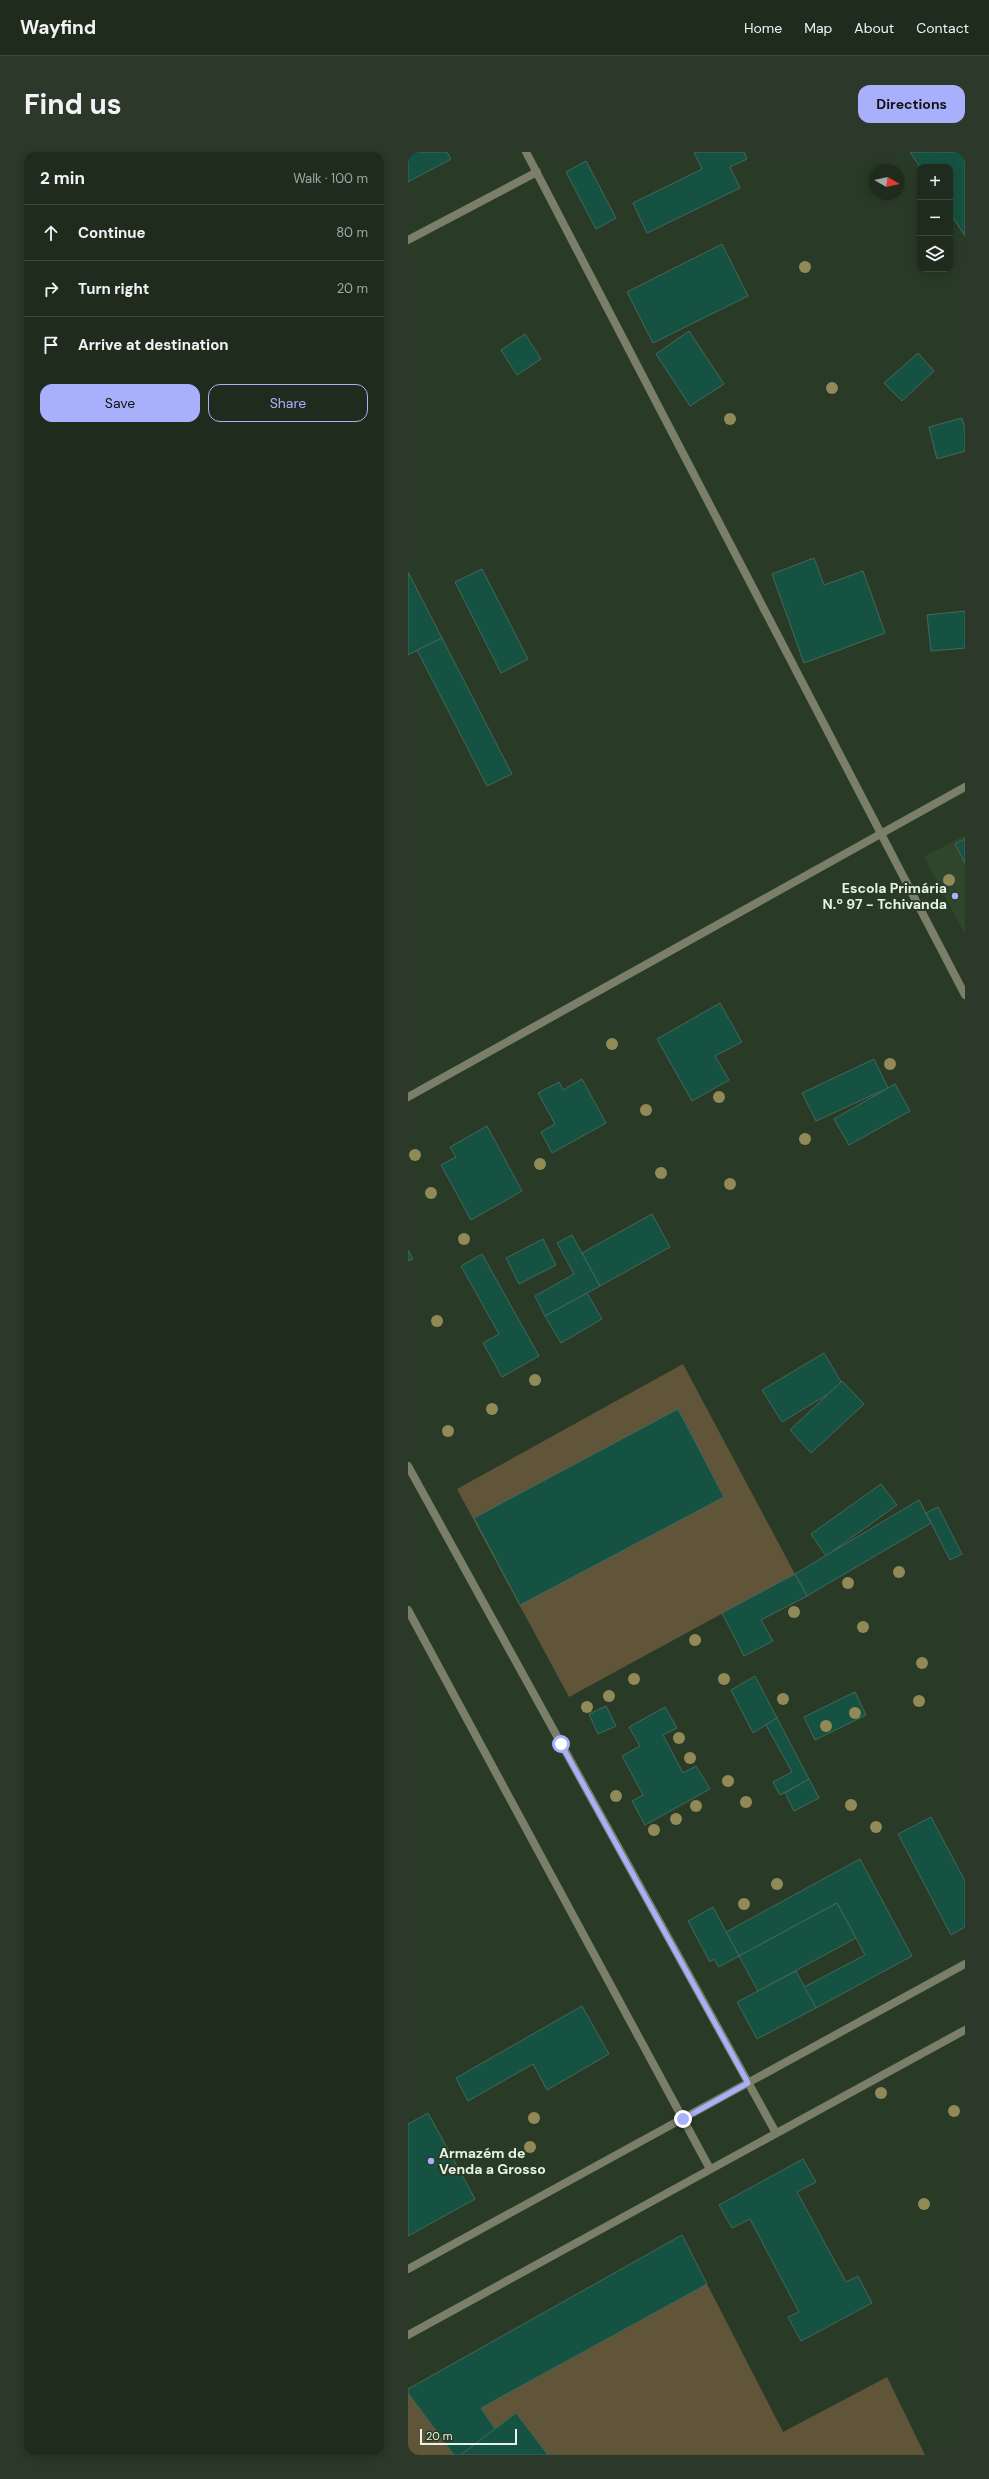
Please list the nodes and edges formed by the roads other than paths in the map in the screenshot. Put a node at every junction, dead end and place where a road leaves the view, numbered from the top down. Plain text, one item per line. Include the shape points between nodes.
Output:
1 (526, 152) edge
2 (536, 172) junction
3 (408, 240) edge
4 (965, 787) edge
5 (881, 834) junction
6 (965, 995) edge
7 (408, 1097) edge
8 (408, 1466) edge
9 (408, 1610) edge
10 (965, 1964) edge
11 (965, 2030) edge
12 (748, 2083) junction
13 (683, 2119) junction
14 (776, 2133) junction
15 (710, 2169) junction
16 (408, 2269) edge
17 (408, 2335) edge

1 - 2 street
2 - 3 street
2 - 5 street
4 - 5 street
5 - 6 street
5 - 7 street
8 - 12 street
9 - 13 street
10 - 12 street
11 - 14 street
12 - 13 street
12 - 14 street
13 - 15 street
13 - 16 street
14 - 15 street
15 - 17 street

